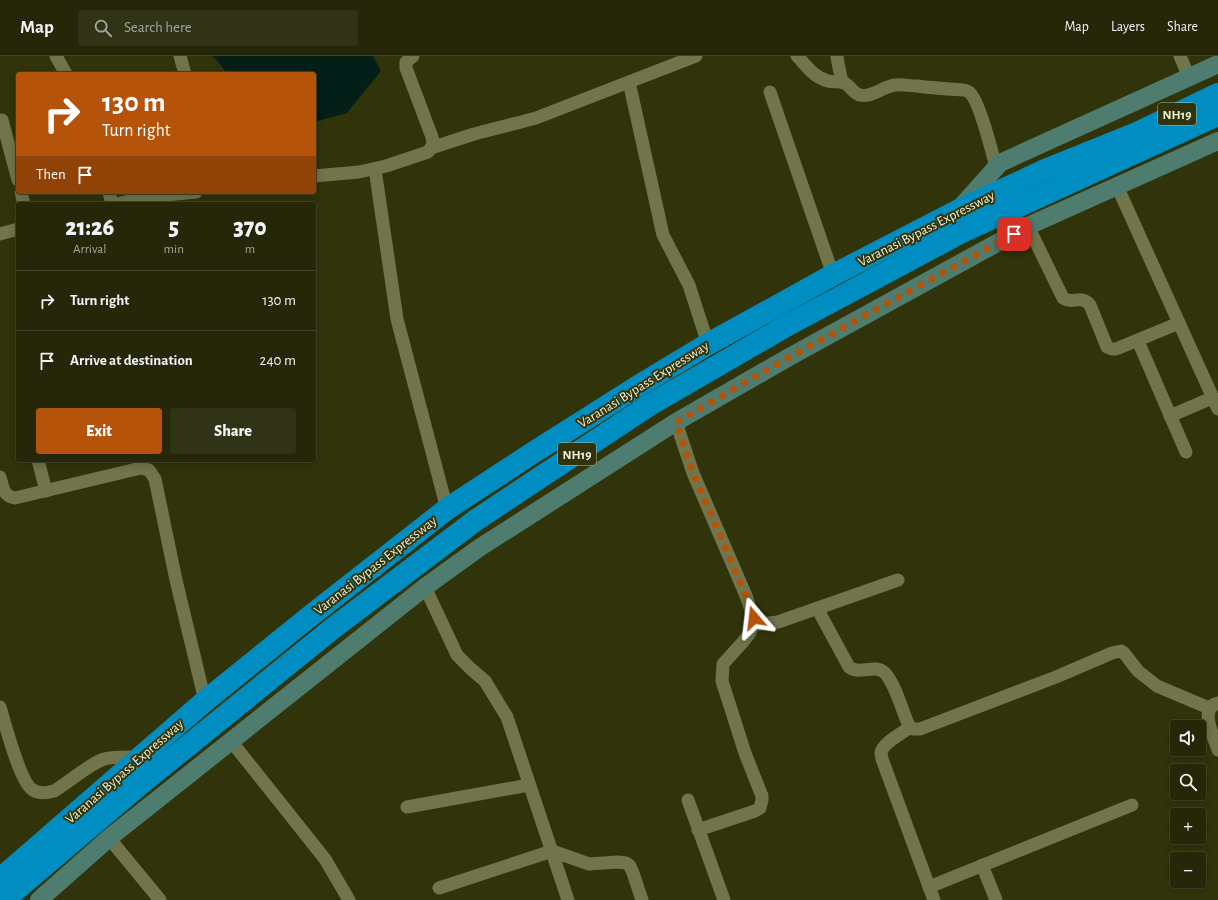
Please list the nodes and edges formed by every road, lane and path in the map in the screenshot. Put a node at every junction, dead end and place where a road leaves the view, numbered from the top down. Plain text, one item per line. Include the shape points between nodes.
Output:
1 (56, 56) edge
2 (180, 56) edge
3 (696, 56) edge
4 (797, 56) edge
5 (837, 56) edge
6 (1180, 56) edge
7 (407, 58) edge
8 (1218, 64) edge
9 (65, 72) edge
10 (184, 72) edge
11 (1189, 77) junction
12 (629, 82) junction
13 (842, 82) junction
14 (770, 92) dead end
15 (1218, 94) edge
16 (1218, 115) edge
17 (2, 120) dead end
18 (1218, 141) edge
19 (431, 148) junction
20 (996, 167) junction
21 (375, 169) junction
22 (16, 172) edge
23 (316, 176) edge
24 (1117, 186) junction
25 (179, 194) edge
26 (126, 202) edge
27 (957, 211) junction
28 (1028, 226) junction
29 (16, 230) edge
30 (0, 234) edge
31 (833, 275) junction
32 (1179, 323) junction
33 (1138, 341) junction
34 (708, 344) junction
35 (1215, 404) edge
36 (1170, 416) junction
37 (676, 422) junction
38 (1186, 452) dead end
39 (39, 462) edge
40 (0, 477) edge
41 (46, 491) junction
42 (447, 509) junction
43 (898, 580) dead end
44 (425, 588) junction
45 (817, 608) junction
46 (753, 625) junction
47 (205, 700) junction
48 (1213, 706) edge
49 (0, 707) edge
50 (910, 728) junction
51 (231, 741) junction
52 (1218, 750) edge
53 (141, 757) junction
54 (530, 785) junction
55 (688, 800) dead end
56 (1132, 805) dead end
57 (407, 807) dead end
58 (698, 830) junction
59 (109, 838) junction
60 (552, 851) junction
61 (982, 865) junction
62 (0, 879) edge
63 (929, 887) junction
64 (439, 888) dead end
65 (4, 900) edge
66 (39, 900) edge
67 (160, 900) edge
68 (349, 900) edge
69 (568, 900) edge
70 (642, 900) edge
71 (724, 900) edge
72 (934, 900) edge
73 (996, 900) edge

1 - 9 street
2 - 10 street
3 - 12 street
4 - 13 street via 807,69 818,76 830,82
5 - 13 street
6 - 11 street
7 - 19 street via 406,68 434,142
8 - 11 street
11 - 20 street
12 - 19 street via 536,118
12 - 34 street via 663,235 690,285
13 - 20 street via 865,96 893,85 903,84 969,92 978,108
14 - 31 street
15 - 27 highway, Varanasi Bypass Expressway / NH19 via 1137,133 1045,170
16 - 65 highway, Varanasi Bypass Expressway / NH19 via 962,232 786,326 648,406 476,520 332,630 137,787
17 - 22 street
18 - 24 street
19 - 21 street via 418,156
20 - 27 street
21 - 23 street
21 - 42 street via 397,319
24 - 28 street
24 - 32 street
25 - 26 street
27 - 31 highway, Varanasi Bypass Expressway / NH19
28 - 33 street via 1063,298 1067,301 1083,299 1090,305 1107,347 1116,349
28 - 37 street
29 - 30 street
31 - 34 highway, Varanasi Bypass Expressway / NH19
32 - 33 street
32 - 35 street
33 - 36 street
34 - 42 highway, Varanasi Bypass Expressway / NH19 via 609,404
35 - 36 street
36 - 38 street
37 - 44 street via 479,548
37 - 46 street via 693,473 747,598 754,618
39 - 41 street
40 - 41 street via 4,491 9,497
41 - 47 street via 141,468 149,470 155,479
42 - 47 highway, Varanasi Bypass Expressway / NH19
43 - 45 street
44 - 51 street
44 - 54 street via 457,655 485,681 507,717
45 - 46 street via 778,622
45 - 50 street via 849,667 856,671 878,670 888,676
46 - 58 street via 749,634 723,664 722,681 762,796 761,805 755,811
47 - 53 highway, Varanasi Bypass Expressway / NH19
48 - 50 street via 1157,686 1142,675 1121,651 920,729
48 - 52 street via 1208,715 1208,723
49 - 53 street via 20,773 28,787 33,790 46,793 54,791 104,760
50 - 63 street via 888,743 881,752
51 - 59 street
51 - 68 street via 325,859
53 - 62 highway, Varanasi Bypass Expressway / NH19
54 - 57 street
54 - 60 street
55 - 58 street
56 - 61 street
58 - 71 street
59 - 66 street
59 - 67 street
60 - 64 street
60 - 69 street
60 - 70 street via 589,864 626,863 630,866
61 - 63 street
61 - 73 street
63 - 72 street

